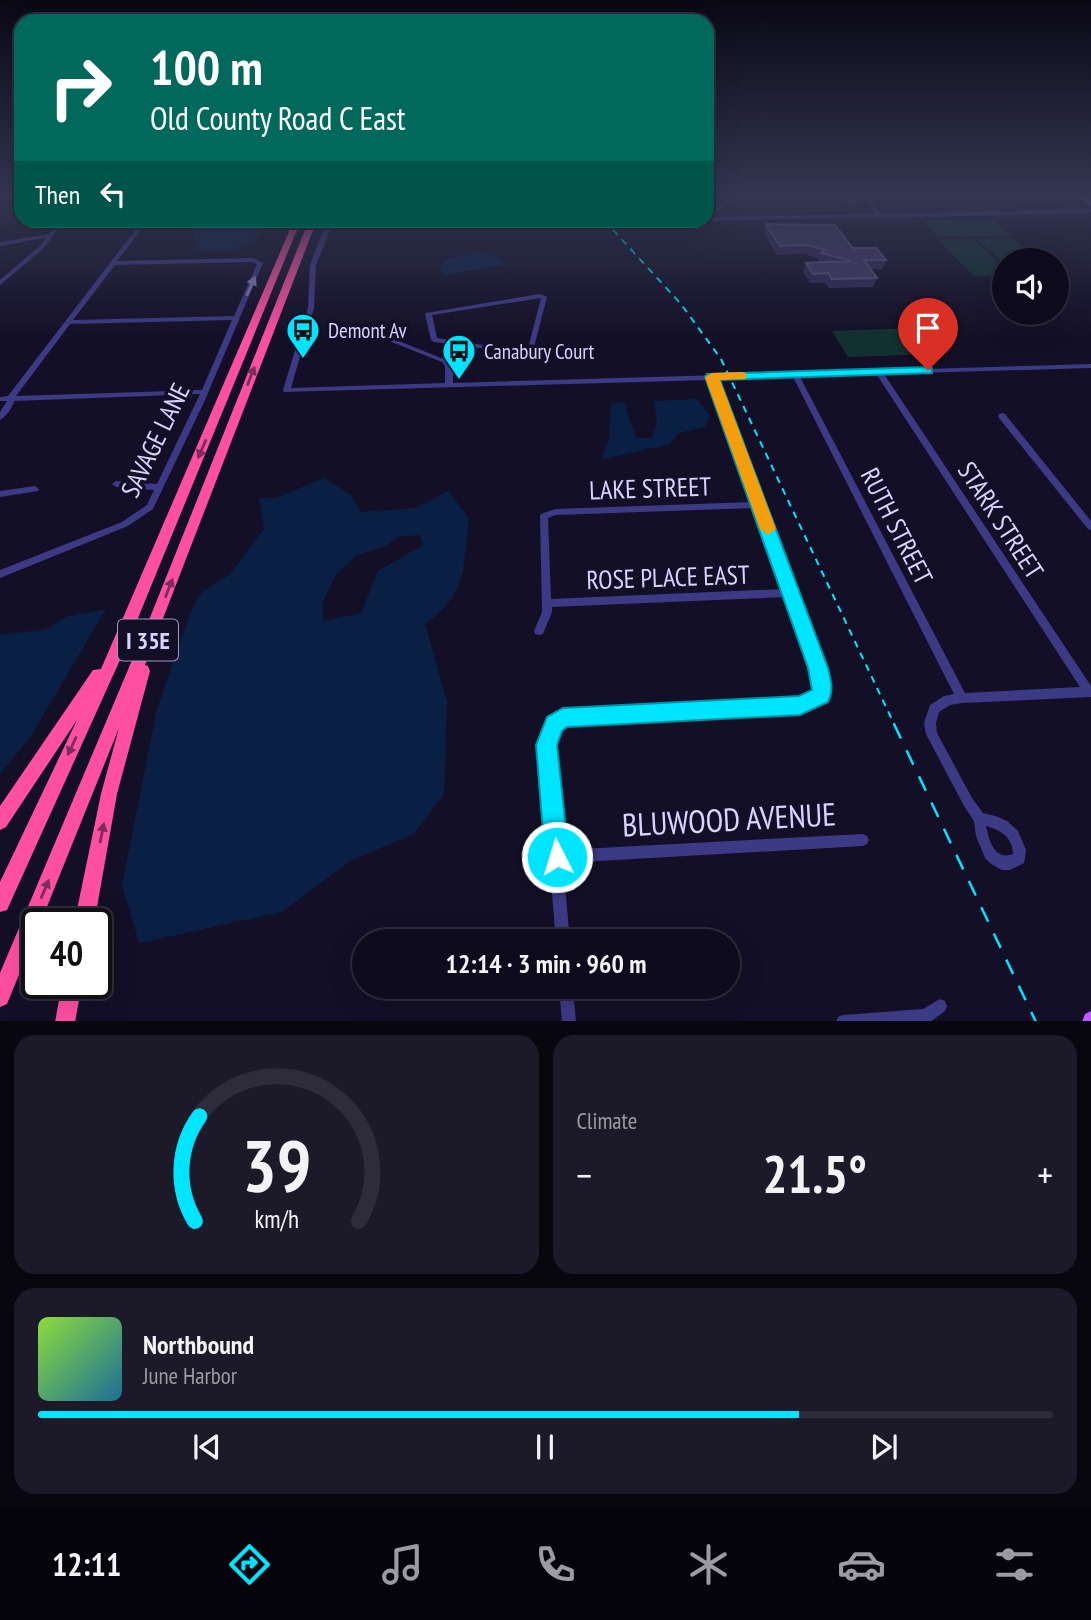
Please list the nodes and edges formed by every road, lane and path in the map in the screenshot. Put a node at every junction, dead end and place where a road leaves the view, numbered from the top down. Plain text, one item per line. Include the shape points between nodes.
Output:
1 (44, 244) edge
2 (128, 244) edge
3 (304, 244) edge
4 (322, 244) edge
5 (287, 246) edge
6 (115, 263) junction
7 (0, 283) edge
8 (236, 318) junction
9 (69, 323) junction
10 (386, 338) dead end
11 (434, 340) junction
12 (426, 352) junction
13 (1091, 366) edge
14 (879, 372) junction
15 (795, 374) junction
16 (712, 377) junction
17 (449, 385) junction
18 (202, 392) junction
19 (11, 398) junction
20 (0, 399) edge
21 (1002, 416) dead end
22 (0, 417) edge
23 (116, 484) dead end
24 (160, 487) junction
25 (35, 489) dead end
26 (0, 494) edge
27 (759, 505) junction
28 (1091, 527) edge
29 (0, 575) edge
30 (791, 593) junction
31 (546, 603) junction
32 (156, 620) junction
33 (539, 631) dead end
34 (122, 639) junction
35 (1090, 692) edge
36 (962, 698) junction
37 (980, 818) dead end
38 (0, 821) edge
39 (863, 840) dead end
40 (557, 857) junction
41 (0, 903) edge
42 (87, 908) edge
43 (562, 929) edge
44 (0, 998) edge
45 (69, 999) edge
46 (567, 999) edge
47 (940, 1006) dead end
48 (65, 1021) edge
49 (569, 1021) edge
50 (843, 1021) edge

1 - 7 street
2 - 6 street
32 -> 3 highway, I 35E
4 - 17 street via 313,265 311,308 287,390
5 -> 34 highway, I 35E
8 -> 6 street, SAVAGE LANE via 259,261
6 - 9 street
8 - 9 street
8 - 18 street, SAVAGE LANE
9 - 19 street
10 - 12 street
11 - 11 street via 530,354 544,297 428,314
11 - 12 street
12 - 17 street via 449,366
13 - 14 street
14 - 15 street
14 - 35 street, STARK STREET
15 - 16 street
15 - 36 street, RUTH STREET
16 - 17 street
16 - 27 street
18 - 19 street
18 - 24 street, SAVAGE LANE
19 - 20 street
19 - 22 street
21 - 28 street
23 - 24 street
24 - 29 street, SAVAGE LANE via 150,507 132,521
25 - 26 street
27 - 30 street
27 - 31 street, LAKE STREET via 544,516
30 - 31 street, ROSE PLACE EAST
30 - 40 street via 818,668 821,696 800,706 563,718 554,724 546,745
31 - 33 street
42 -> 32 highway via 109,794
44 -> 32 highway, I 35E
34 - 38 highway
34 -> 41 highway, I 35E
35 - 36 street
36 - 37 street via 940,703 930,723
39 - 40 street, BLUWOOD AVENUE
40 - 43 street
45 - 48 highway
46 - 49 street
47 - 50 street via 925,1016

